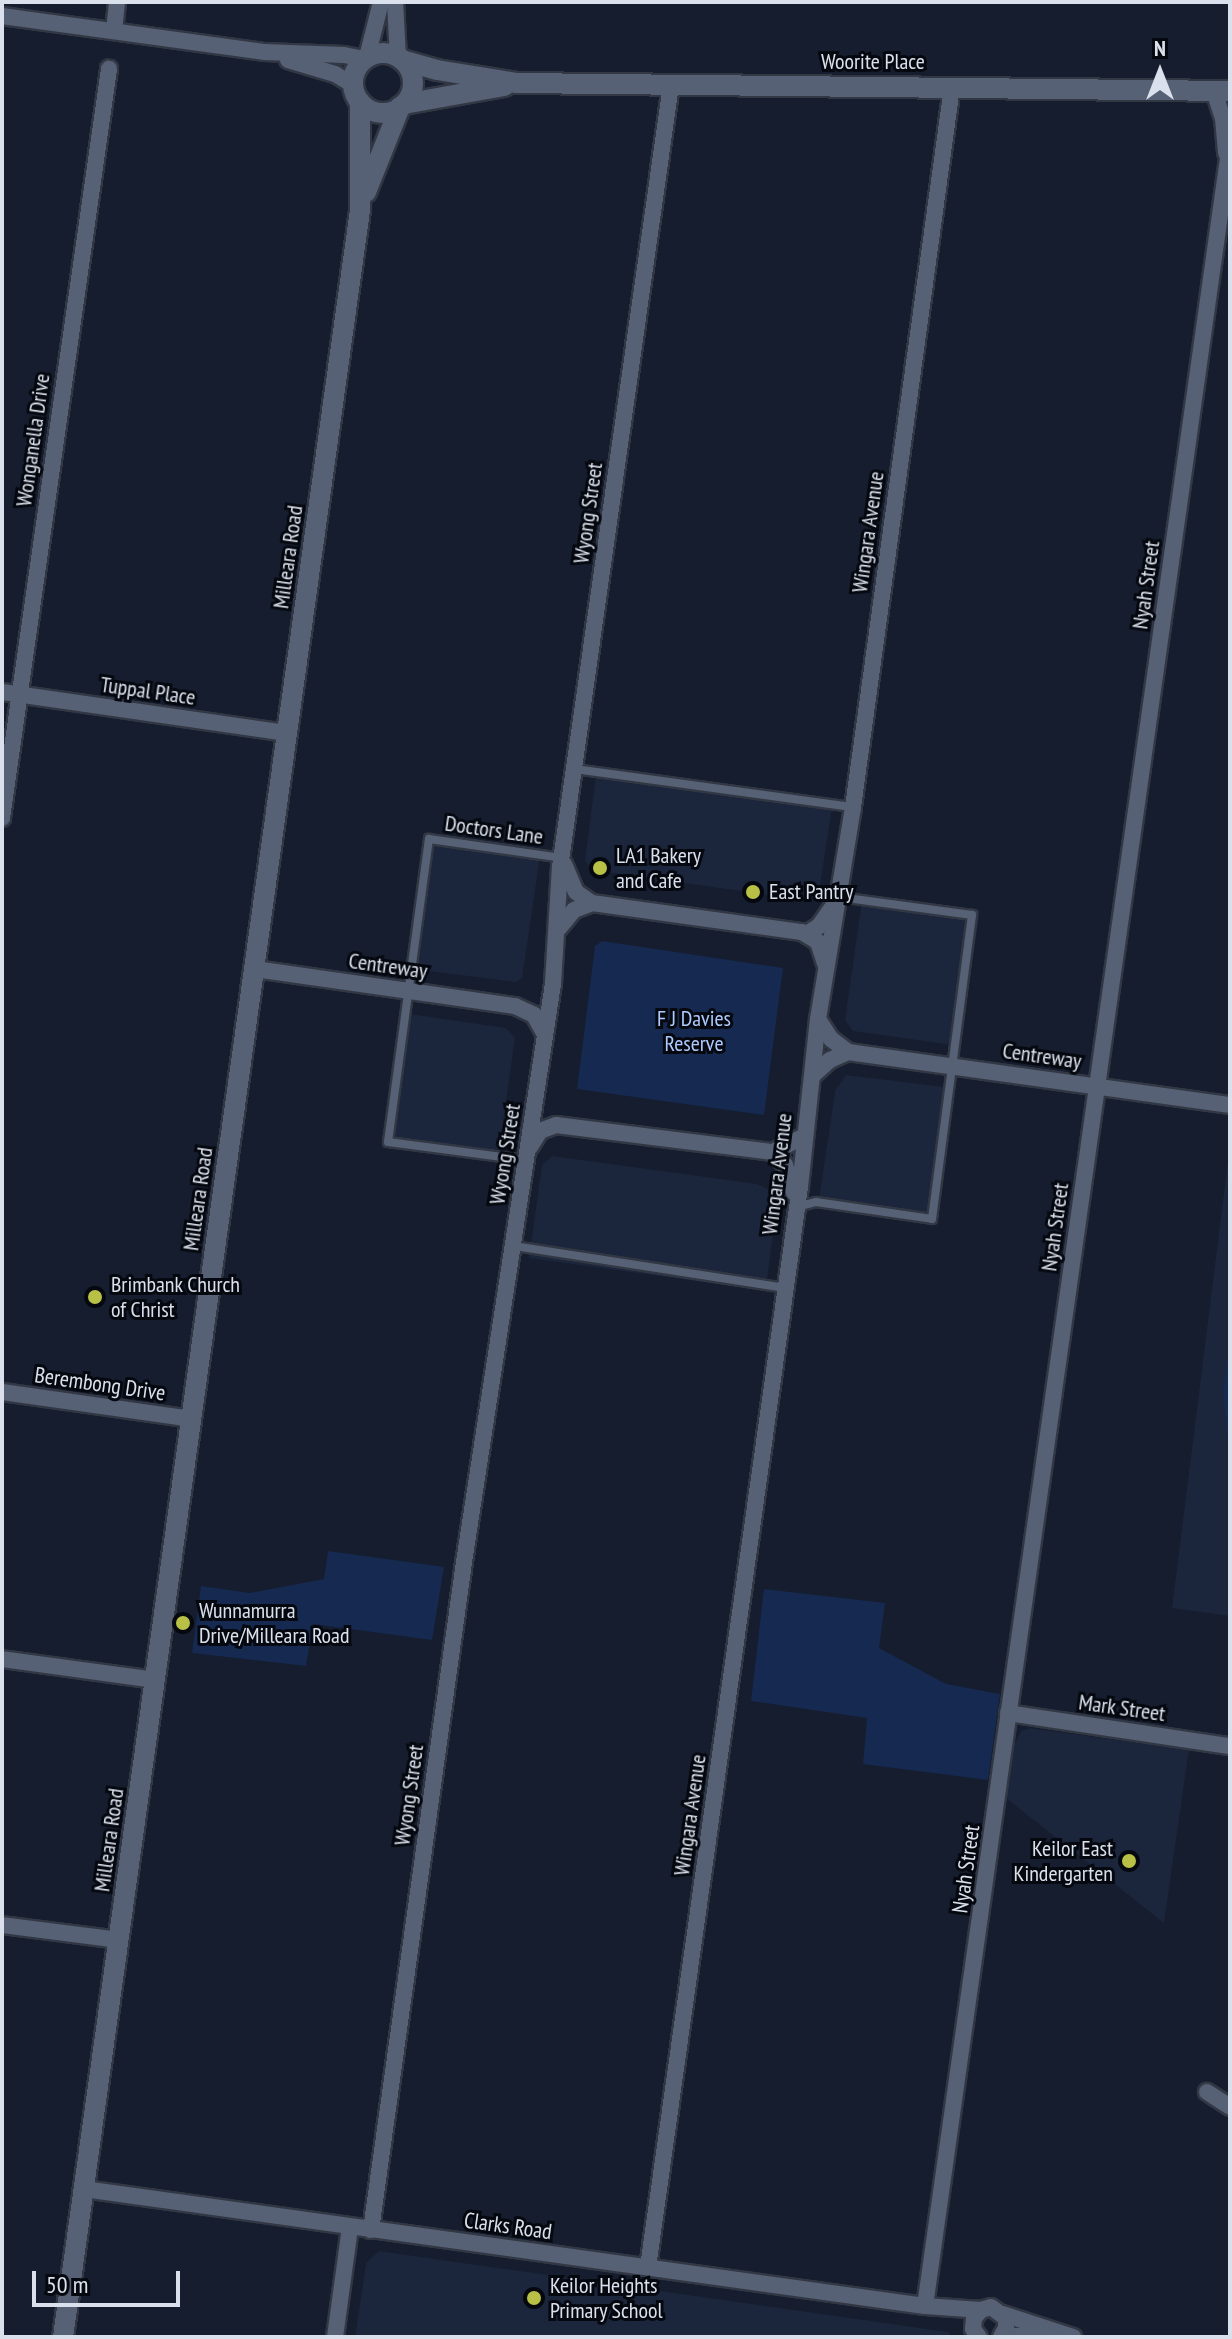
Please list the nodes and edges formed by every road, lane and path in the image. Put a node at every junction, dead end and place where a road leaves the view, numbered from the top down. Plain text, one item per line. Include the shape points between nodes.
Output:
1 (117, 2) edge
2 (381, 2) edge
3 (395, 2) edge
4 (2, 16) edge
5 (114, 31) junction
6 (264, 52) junction
7 (366, 58) junction
8 (400, 58) junction
9 (109, 69) dead end
10 (516, 83) junction
11 (671, 85) junction
12 (952, 87) junction
13 (1222, 91) edge
14 (356, 93) junction
15 (402, 105) junction
16 (1228, 148) edge
17 (360, 209) junction
18 (2, 692) edge
19 (19, 694) junction
20 (288, 733) junction
21 (575, 769) junction
22 (853, 807) junction
23 (2, 818) edge
24 (562, 858) junction
25 (839, 897) junction
26 (592, 903) junction
27 (559, 928) junction
28 (808, 933) junction
29 (825, 967) junction
30 (255, 969) junction
31 (553, 984) junction
32 (410, 991) junction
33 (515, 1006) junction
34 (818, 1019) junction
35 (545, 1035) junction
36 (848, 1052) junction
37 (949, 1066) junction
38 (812, 1076) junction
39 (1098, 1086) junction
40 (536, 1093) junction
41 (1230, 1105) edge
42 (567, 1125) junction
43 (803, 1137) junction
44 (773, 1152) junction
45 (525, 1160) junction
46 (795, 1207) junction
47 (514, 1246) junction
48 (785, 1288) junction
49 (2, 1392) edge
50 (192, 1419) junction
51 (2, 1659) edge
52 (155, 1680) junction
53 (1008, 1713) junction
54 (1230, 1746) edge
55 (2, 1925) edge
56 (119, 1940) junction
57 (1207, 2092) dead end
58 (1230, 2107) edge
59 (84, 2189) junction
60 (350, 2227) junction
61 (371, 2230) junction
62 (648, 2267) junction
63 (925, 2306) junction
64 (981, 2310) junction
65 (1003, 2314) junction
66 (976, 2334) edge
67 (1069, 2336) edge
68 (63, 2337) edge
69 (335, 2337) edge
70 (1001, 2337) edge

1 - 5 street
2 - 7 street
3 - 8 street
4 - 5 street
5 - 6 street
6 - 7 street
6 - 14 street via 315,67
7 - 8 main road via 383,53
7 - 14 main road via 354,75
8 - 10 main road, Woorite Place
8 - 15 main road via 413,86
9 - 19 street, Wonganella Drive
10 - 11 main road, Woorite Place
10 - 15 main road, Woorite Place
11 - 12 main road, Woorite Place
11 - 21 street, Wyong Street
12 - 13 main road, Woorite Place
12 - 22 street, Wingara Avenue
13 - 16 street, Nyah Street
14 - 15 main road via 383,113
14 - 17 main road, Milleara Road
15 - 17 main road, Milleara Road
16 - 39 street, Nyah Street
17 - 20 main road, Milleara Road
18 - 19 street, Tuppal Place
19 - 20 street, Tuppal Place
19 - 23 street, Wonganella Drive
20 - 30 main road, Milleara Road
21 - 22 lane
21 - 24 street, Wyong Street
22 - 25 street, Wingara Avenue
24 - 26 street via 576,892
24 - 27 street, Wyong Street
24 - 32 lane, Doctors Lane via 429,839
25 - 28 street
25 - 29 street, Wingara Avenue
25 - 37 lane via 972,915
26 - 27 street via 574,910
26 - 28 street
27 - 31 street, Wyong Street
28 - 29 street via 818,942
29 - 34 street, Wingara Avenue
30 - 32 street, Centreway
30 - 50 main road, Milleara Road
31 - 33 street via 537,999
31 - 35 street, Wyong Street
32 - 33 street, Centreway
32 - 45 lane via 388,1142
33 - 35 street via 534,1015
34 - 36 street
34 - 38 street, Wingara Avenue
35 - 40 street, Wyong Street
36 - 37 street, Centreway
36 - 38 street
37 - 39 street, Centreway
37 - 46 lane via 932,1219 816,1202
38 - 43 street, Wingara Avenue
39 - 41 street, Centreway
39 - 53 street, Nyah Street
40 - 42 street via 547,1115
40 - 45 street, Wyong Street
42 - 44 street
42 - 45 street via 540,1131
43 - 44 street
43 - 46 street, Wingara Avenue
44 - 46 street via 793,1180
45 - 47 street, Wyong Street
46 - 48 street, Wingara Avenue
47 - 48 lane
47 - 61 street, Wyong Street via 464,1562
48 - 62 street, Wingara Avenue
49 - 50 street, Berembong Drive
50 - 52 main road, Milleara Road
51 - 52 street
52 - 56 main road, Milleara Road
53 - 54 street, Mark Street
53 - 63 street, Nyah Street
55 - 56 street
56 - 59 main road, Milleara Road
57 - 58 street
59 - 60 street, Clarks Road
59 - 68 main road, Milleara Road
60 - 61 street, Clarks Road
60 - 69 street
61 - 62 street, Clarks Road
62 - 63 street, Clarks Road
63 - 64 street, Clarks Road
63 - 66 street, Clarks Road
64 - 65 street, Clarks Road via 991,2307
64 - 66 street via 974,2318
65 - 67 street
65 - 70 street via 1006,2328
67 - 70 street

